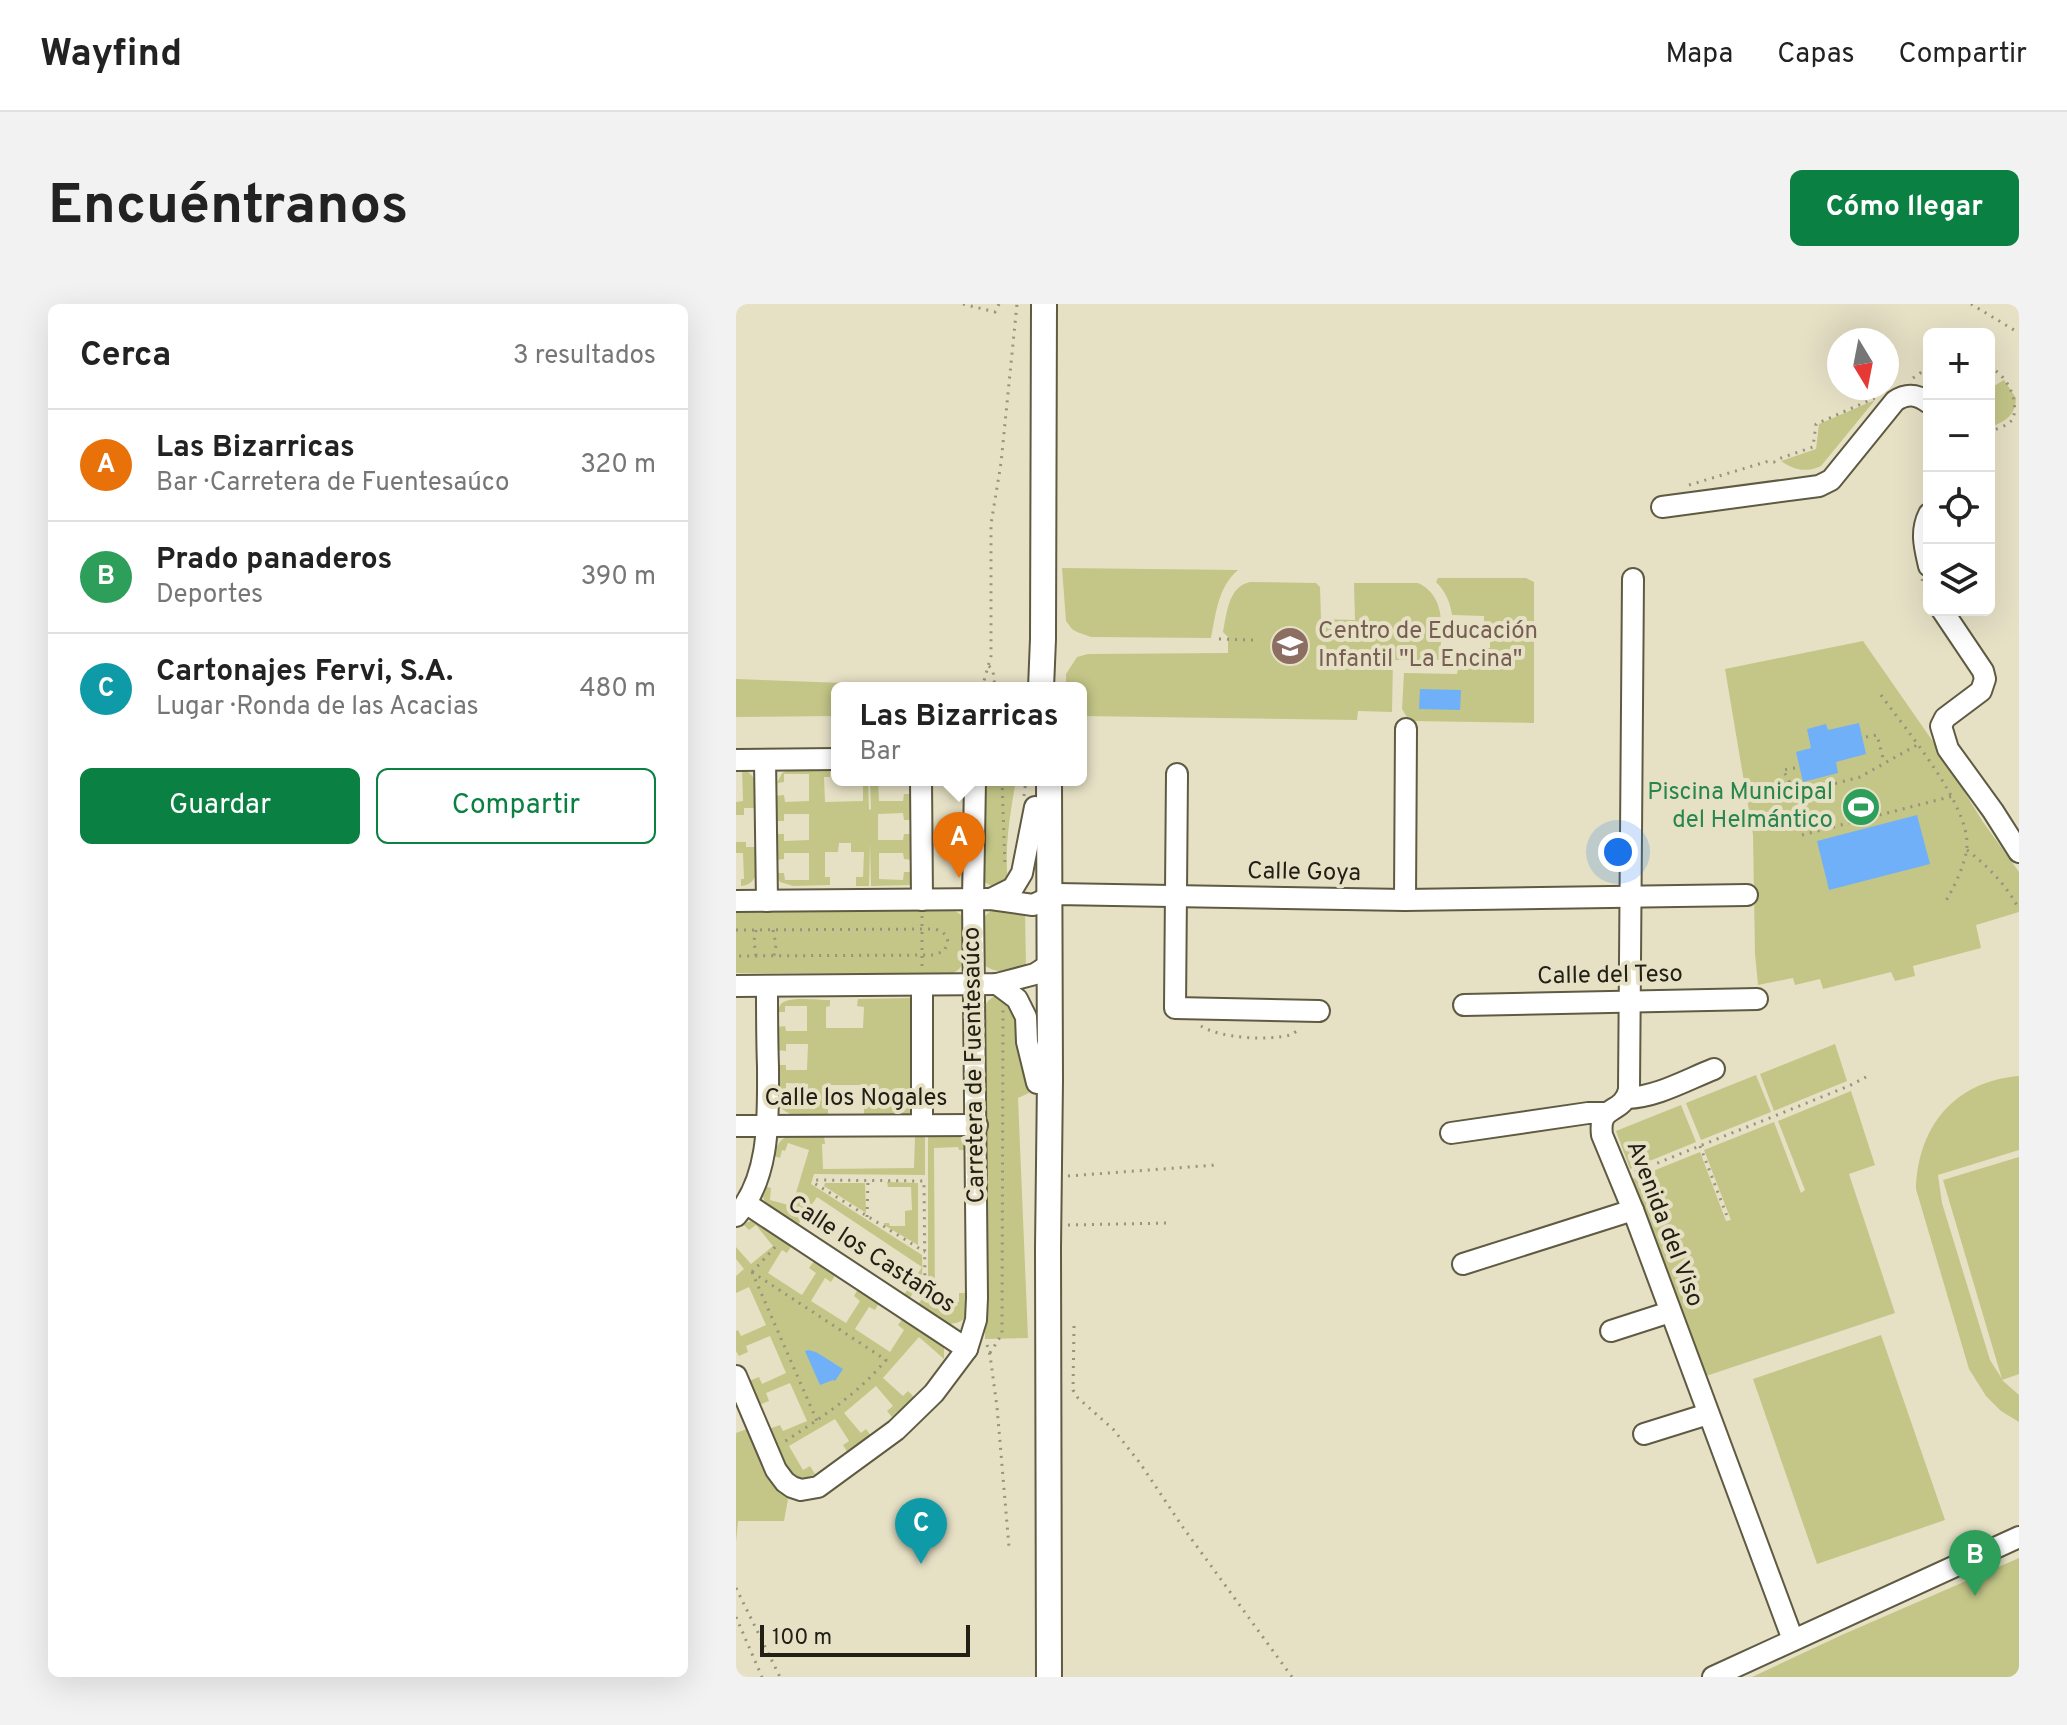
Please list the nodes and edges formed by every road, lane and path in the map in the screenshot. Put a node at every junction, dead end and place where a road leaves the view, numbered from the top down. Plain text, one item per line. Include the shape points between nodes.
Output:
1 (963, 304) edge
2 (999, 304) edge
3 (1017, 304) edge
4 (1044, 304) edge
5 (1971, 304) edge
6 (2019, 333) edge
7 (1923, 371) edge
8 (1995, 371) edge
9 (1905, 380) dead end
10 (1870, 400) edge
11 (1923, 400) edge
12 (1995, 429) edge
13 (1774, 462) dead end
14 (1662, 507) dead end
15 (1633, 579) dead end
16 (1946, 616) edge
17 (1219, 639) dead end
18 (1255, 640) dead end
19 (989, 666) junction
20 (984, 682) edge
21 (994, 682) edge
22 (1044, 682) edge
23 (1881, 695) dead end
24 (1406, 729) dead end
25 (1866, 737) dead end
26 (1917, 745) junction
27 (831, 759) edge
28 (736, 760) edge
29 (765, 760) junction
30 (1884, 762) junction
31 (1795, 768) dead end
32 (1177, 774) dead end
33 (921, 786) edge
34 (976, 786) edge
35 (1002, 786) edge
36 (1037, 786) edge
37 (1049, 786) edge
38 (1953, 796) junction
39 (1035, 807) junction
40 (1802, 835) dead end
41 (1967, 850) junction
42 (2019, 852) edge
43 (1747, 895) dead end
44 (991, 897) junction
45 (1176, 897) junction
46 (1631, 897) junction
47 (922, 900) junction
48 (1405, 900) junction
49 (736, 901) edge
50 (1042, 901) junction
51 (1944, 904) dead end
52 (2019, 909) edge
53 (766, 910) junction
54 (922, 929) junction
55 (736, 930) edge
56 (756, 930) junction
57 (766, 930) junction
58 (773, 930) junction
59 (922, 955) junction
60 (736, 956) edge
61 (756, 956) junction
62 (766, 956) junction
63 (774, 956) junction
64 (1042, 969) junction
65 (766, 976) junction
66 (922, 980) junction
67 (975, 984) junction
68 (736, 986) edge
69 (1000, 986) junction
70 (1757, 999) dead end
71 (1630, 1002) junction
72 (1464, 1005) dead end
73 (1185, 1008) junction
74 (1312, 1011) joint
75 (1714, 1069) dead end
76 (1866, 1077) dead end
77 (1037, 1083) junction
78 (1627, 1098) junction
79 (1606, 1113) junction
80 (768, 1125) junction
81 (922, 1125) junction
82 (977, 1125) junction
83 (736, 1126) edge
84 (1451, 1133) dead end
85 (1700, 1146) junction
86 (1216, 1165) dead end
87 (1635, 1172) dead end
88 (1049, 1177) junction
89 (868, 1181) junction
90 (742, 1210) edge
91 (1633, 1210) junction
92 (1727, 1216) dead end
93 (867, 1217) junction
94 (1048, 1223) junction
95 (1170, 1223) dead end
96 (783, 1239) dead end
97 (1048, 1248) junction
98 (925, 1252) junction
99 (1463, 1264) dead end
100 (752, 1272) junction
101 (913, 1303) dead end
102 (1670, 1312) junction
103 (1074, 1326) dead end
104 (1611, 1331) dead end
105 (970, 1342) junction
106 (990, 1353) junction
107 (736, 1376) edge
108 (1708, 1414) junction
109 (817, 1421) junction
110 (1644, 1434) dead end
111 (777, 1446) dead end
112 (2019, 1537) edge
113 (1009, 1547) dead end
114 (736, 1588) edge
115 (736, 1617) edge
116 (1793, 1640) junction
117 (762, 1677) edge
118 (780, 1677) edge
119 (1049, 1677) edge
120 (1292, 1677) edge
121 (1713, 1677) edge

1 - 2 path via 995,312
3 - 19 path via 991,524
4 - 22 main road
5 - 6 path
7 - 9 path
8 - 12 path via 2009,380 2019,399 2016,416
10 - 13 path via 1816,424 1813,447
11 - 14 street via 1911,394 1895,401 1831,480 1819,486
15 - 46 street
16 - 42 street via 1985,679 1981,691 1945,718 1941,726 1946,743
17 - 18 path
19 - 20 path
19 - 21 path
23 - 26 path
24 - 48 street
25 - 30 path via 1877,735
26 - 30 path
26 - 38 path
27 - 29 street
28 - 29 street
29 - 53 street
30 - 31 path via 1860,777 1796,794 1783,770
32 - 45 street
33 - 47 street
34 - 44 street, Carretera de Fuentesaúco
35 - 44 path via 1003,856
36 - 39 main road
37 - 50 main road
38 - 40 path
38 - 41 path
39 - 44 street via 1022,873 1013,888
39 - 50 main road via 1034,854
41 - 51 path
41 - 52 path via 2009,890
43 - 46 street, Calle Goya
44 - 47 street, Calle Goya
44 - 50 street, Calle Goya
44 - 67 street, Carretera de Fuentesaúco
45 - 48 street, Calle Goya
45 - 50 street, Calle Goya via 1056,894
45 - 73 street via 1175,1008
46 - 48 street, Calle Goya
46 - 71 street
47 - 53 street, Calle Goya
47 - 54 path
49 - 53 street, Calle Goya
50 - 64 main road
53 - 57 path
54 - 58 path
54 - 59 path
54 - 59 path via 940,930 948,942 940,954
55 - 56 path
56 - 57 path
56 - 61 path
57 - 58 path
58 - 63 path
59 - 63 path
59 - 66 path
60 - 61 path
61 - 62 path
62 - 63 path
62 - 65 path
64 - 69 street
64 - 77 main road
64 - 88 main road via 1050,1031
65 - 66 street
65 - 68 street
65 - 80 street
66 - 67 street
66 - 81 street
67 - 69 street
67 - 82 street, Carretera de Fuentesaúco
69 - 77 street via 1017,999 1026,1017
69 - 106 path via 1002,1334
70 - 71 street, Calle del Teso
71 - 72 street, Calle del Teso
71 - 78 street
73 - 74 street
73 - 74 path via 1208,1031 1257,1038 1291,1034
75 - 78 street via 1659,1092
76 - 85 path
77 - 97 main road
78 - 79 street, Avenida del Viso
79 - 84 street
79 - 91 street, Avenida del Viso via 1600,1122 1602,1135
80 - 81 street, Calle los Nogales
80 - 83 street, Calle los Nogales
80 - 90 street via 764,1154
81 - 82 street, Calle los Nogales
82 - 105 street, Carretera de Fuentesaúco via 977,1298
85 - 87 path
85 - 92 path
86 - 88 path
88 - 94 main road
89 - 93 path
89 - 93 path via 814,1183
89 - 98 path via 924,1181
90 - 105 street, Calle los Castaños
91 - 99 street
91 - 102 street, Avenida del Viso
93 - 98 path
94 - 95 path
94 - 97 main road
96 - 100 path
97 - 119 main road
98 - 101 path via 925,1287
100 - 109 path
100 - 109 path via 886,1360
102 - 104 street
102 - 108 street, Avenida del Viso
103 - 120 path via 1073,1390 1140,1463
105 - 106 path via 986,1343
105 - 107 street via 934,1393 896,1430 818,1487 801,1490 776,1470
106 - 113 path
108 - 110 street
108 - 116 street, Avenida del Viso
109 - 111 path
112 - 116 street
114 - 118 path
115 - 117 path
116 - 121 street

